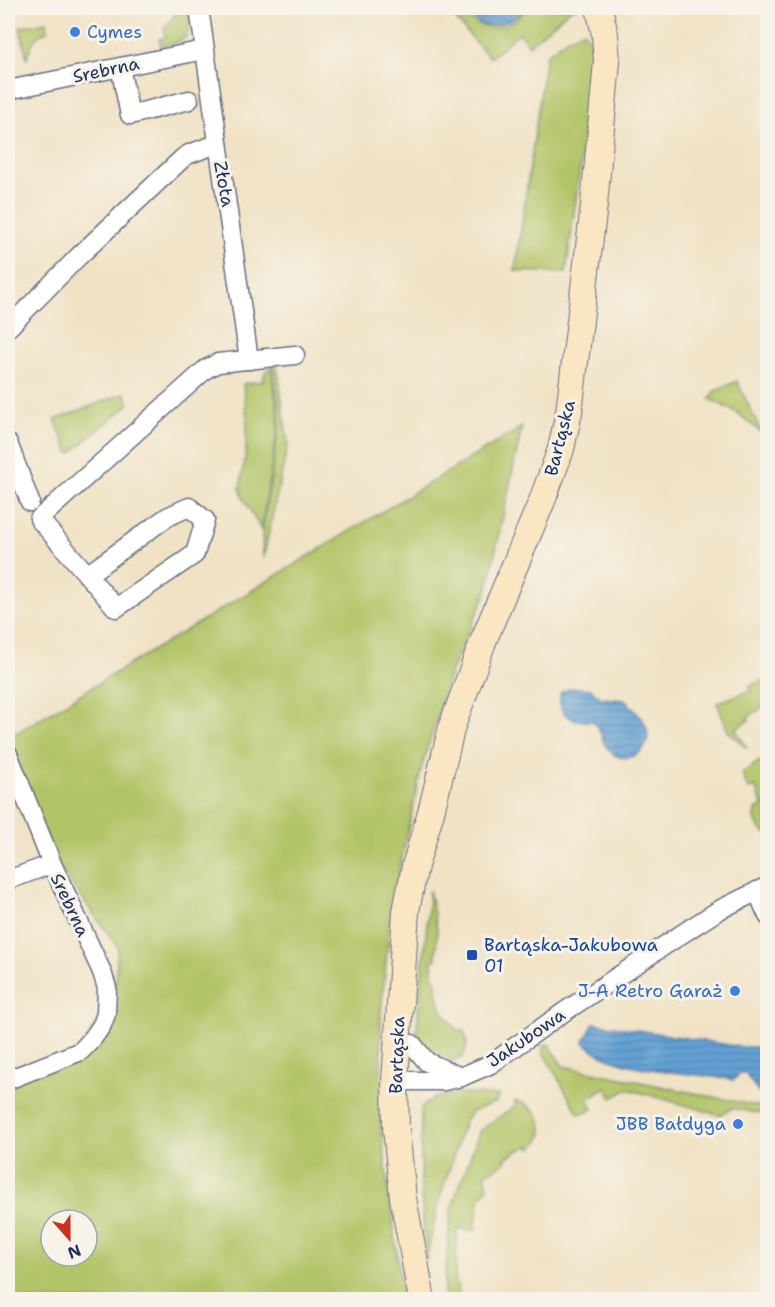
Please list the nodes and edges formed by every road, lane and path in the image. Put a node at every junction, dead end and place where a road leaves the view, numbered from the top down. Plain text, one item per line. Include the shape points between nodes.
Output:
1 (199, 8) edge
2 (599, 8) edge
3 (204, 50) junction
4 (120, 67) junction
5 (8, 90) edge
6 (189, 100) dead end
7 (217, 144) junction
8 (8, 328) edge
9 (295, 355) dead end
10 (249, 360) junction
11 (8, 443) edge
12 (30, 501) dead end
13 (87, 575) junction
14 (8, 754) edge
15 (421, 850) junction
16 (52, 864) junction
17 (8, 880) edge
18 (762, 888) edge
19 (768, 916) edge
20 (411, 1044) junction
21 (461, 1077) junction
22 (8, 1080) edge
23 (403, 1081) junction
24 (422, 1299) edge

1 - 3 street, Złota
2 - 15 street, Bartąska via 607,62 569,412 561,449 536,518 452,726
3 - 4 street, Srebrna
3 - 7 street, Złota
4 - 5 street, Srebrna
4 - 6 street via 130,115
7 - 8 street via 184,157
7 - 10 street, Złota
9 - 10 street
10 - 13 street via 218,363 206,369 39,519
11 - 12 street
13 - 13 street via 116,608 195,554 205,520 189,507 167,517
14 - 16 street, Srebrna
15 - 20 street, Bartąska
15 - 23 street, Bartąska via 406,911
16 - 17 street
16 - 22 street, Srebrna via 107,988 106,1014 81,1051
18 - 19 street
18 - 21 street, Jakubowa via 720,918 573,1006 491,1064
20 - 21 street via 427,1062
20 - 23 street, Bartąska
21 - 23 street, Jakubowa
23 - 24 street, Bartąska via 416,1207 415,1261

